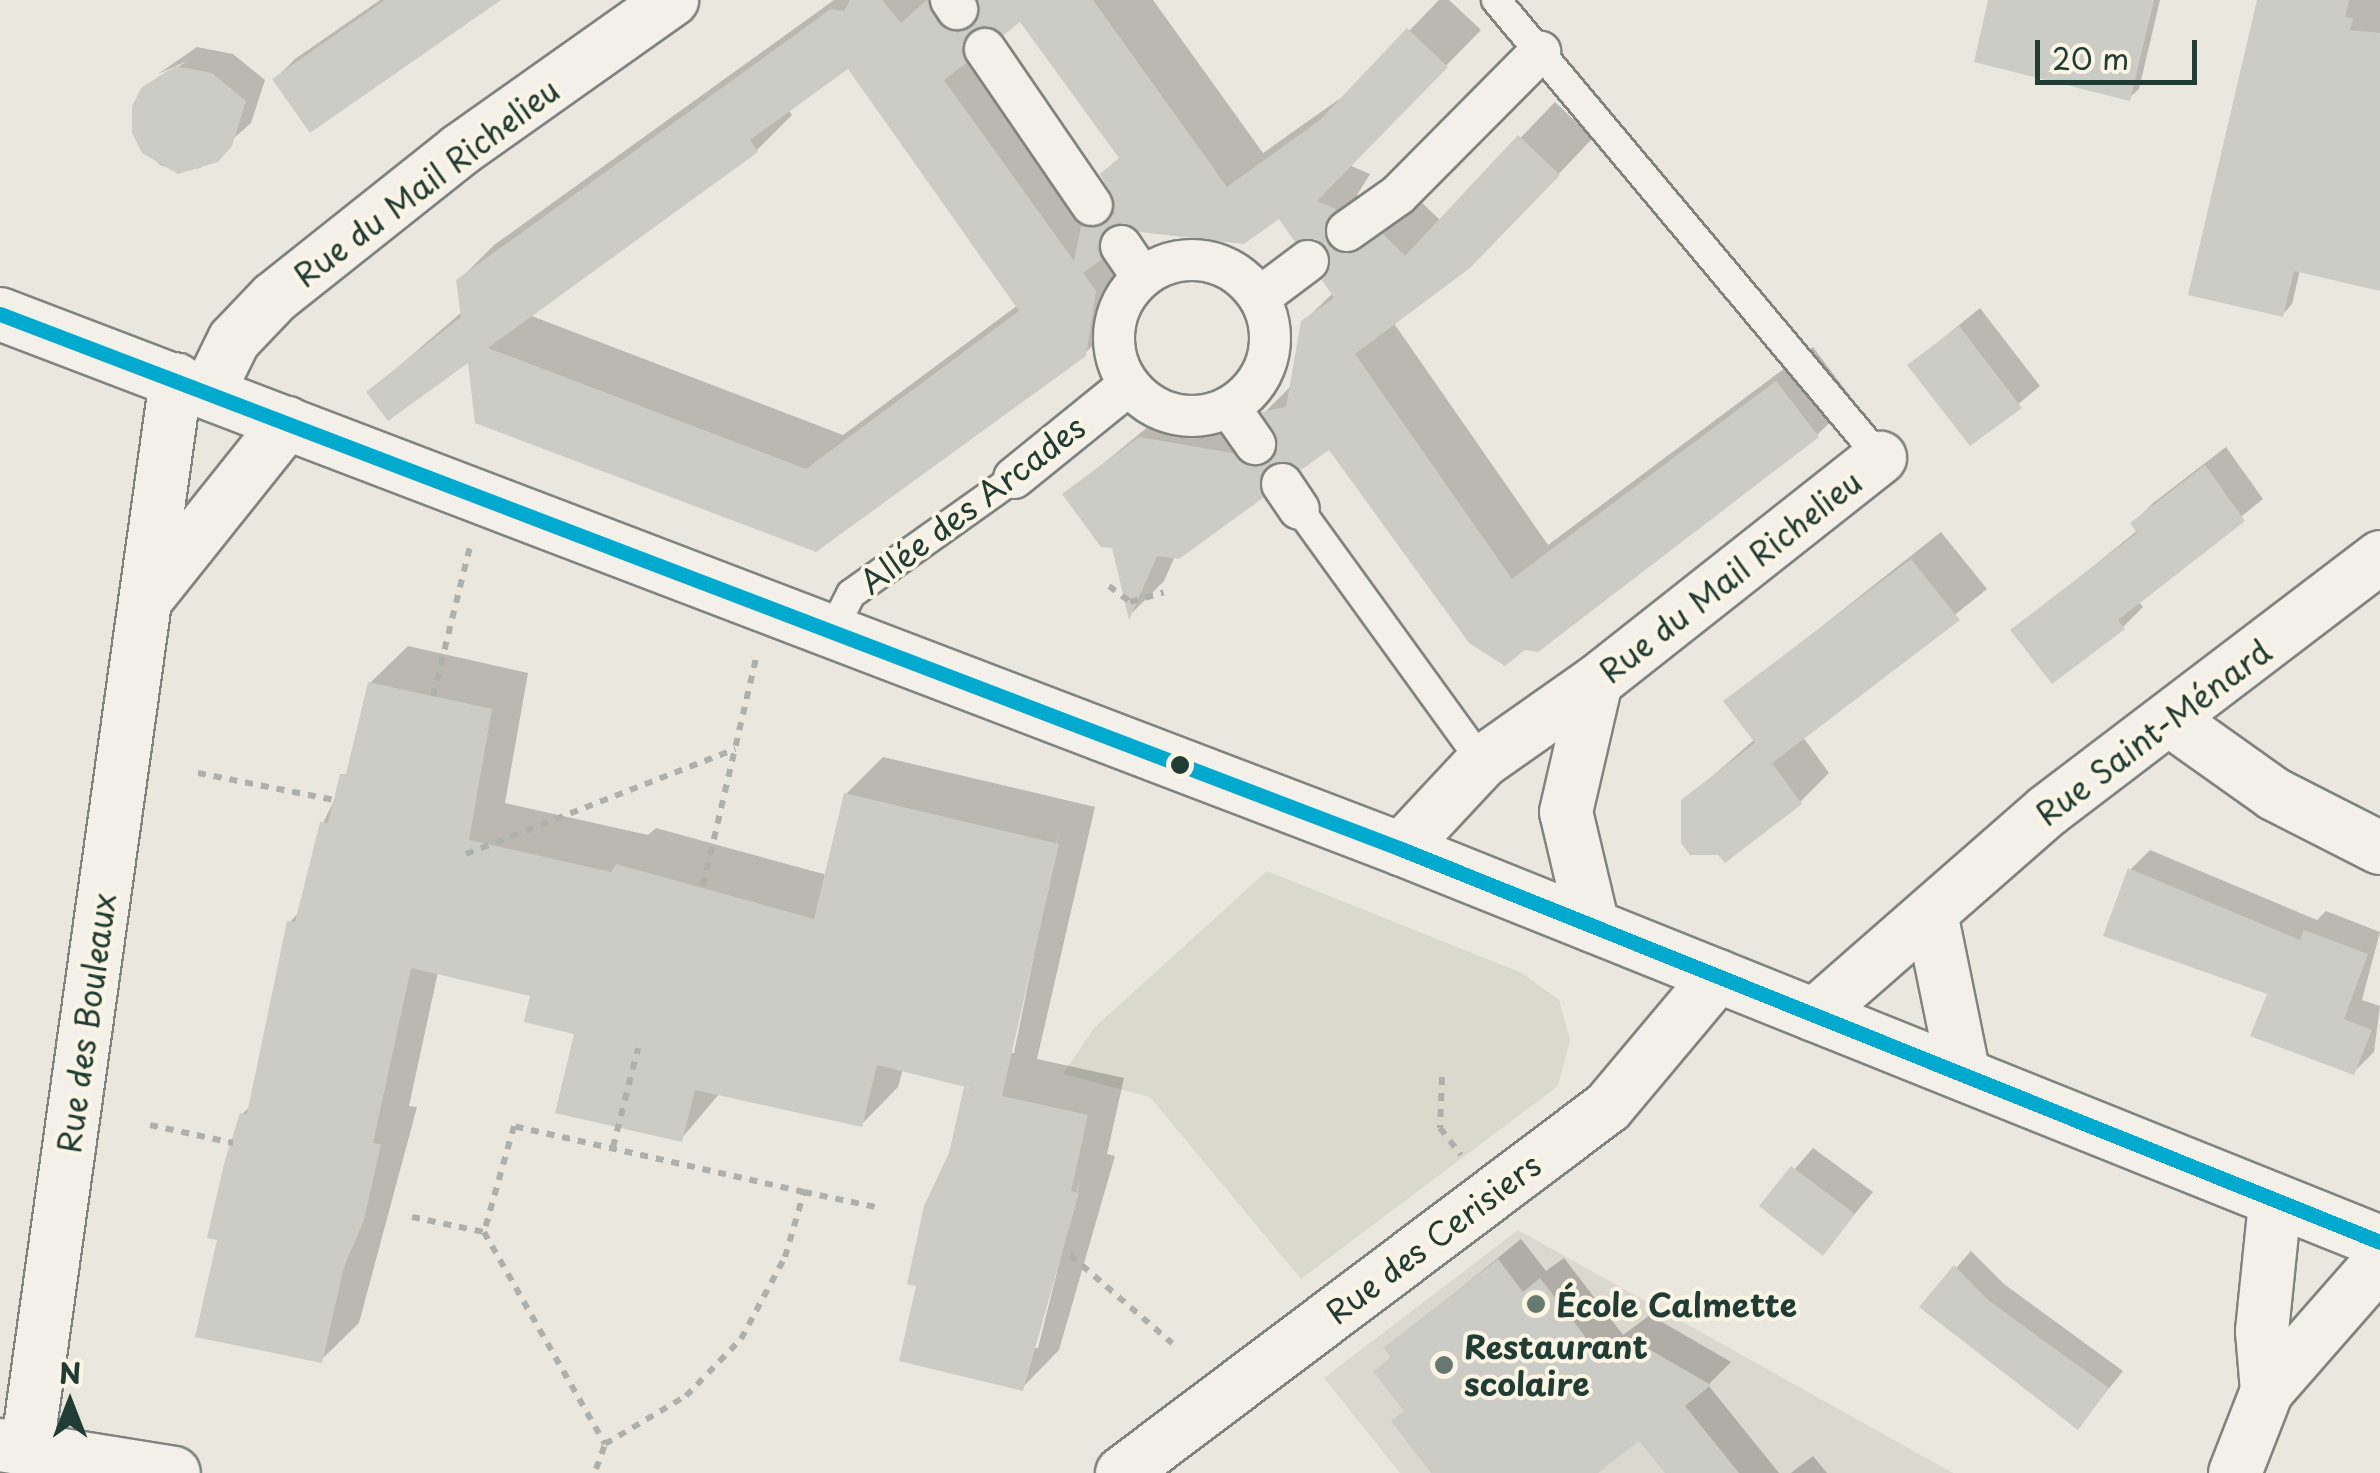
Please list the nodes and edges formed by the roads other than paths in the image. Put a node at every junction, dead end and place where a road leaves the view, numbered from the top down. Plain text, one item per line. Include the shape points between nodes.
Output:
1 (672, 0) edge
2 (1496, 0) edge
3 (985, 49) dead end
4 (1540, 52) junction
5 (1092, 205) dead end
6 (1347, 232) dead end
7 (1308, 261) dead end
8 (1260, 297) junction
9 (0, 314) edge
10 (192, 385) junction
11 (1129, 385) junction
12 (1230, 408) junction
13 (287, 423) junction
14 (1255, 444) dead end
15 (1880, 458) joint
16 (1014, 478) joint
17 (1291, 496) dead end
18 (2380, 557) edge
19 (147, 598) junction
20 (830, 635) junction
21 (1596, 682) junction
22 (2170, 720) junction
23 (1482, 762) junction
24 (2380, 848) edge
25 (1401, 849) junction
26 (1931, 914) junction
27 (1593, 926) junction
28 (1718, 976) junction
29 (1814, 1015) junction
30 (1964, 1075) junction
31 (2275, 1202) junction
32 (2380, 1242) edge
33 (2380, 1262) edge
34 (2267, 1390) junction
35 (13, 1447) edge
36 (174, 1473) edge
37 (1122, 1473) edge
38 (2235, 1473) edge

1 - 10 street, Rue du Mail Richelieu via 460,150 274,298
2 - 4 lane, Rue du Mail Richelieu
3 - 5 street
4 - 6 street via 1398,194
4 - 15 lane, Rue du Mail Richelieu
7 - 8 street
8 - 11 street via 1218,264 1132,262 1114,341
8 - 12 street via 1271,346 1264,371
9 - 10 street
10 - 13 street
10 - 19 street, Rue des Bouleaux
11 - 12 street via 1165,412 1209,416
11 - 16 street, Allée des Arcades
12 - 14 street
13 - 19 street
13 - 20 street
15 - 21 street, Rue du Mail Richelieu
16 - 20 lane, Allée des Arcades via 851,594
17 - 23 lane
18 - 22 street, Rue Saint-Ménard
19 - 35 street, Rue des Bouleaux
20 - 25 street
21 - 23 street, Rue du Mail Richelieu
21 - 27 street via 1566,812
22 - 24 street via 2274,794
22 - 26 street, Rue Saint-Ménard via 2047,811
23 - 25 street, Rue du Mail Richelieu
25 - 27 street
26 - 29 street, Rue Saint-Ménard
26 - 30 street
27 - 28 street
28 - 29 street
28 - 37 street, Rue des Cerisiers via 1608,1106
29 - 30 street
30 - 31 street
31 - 32 street
31 - 34 street via 2262,1331
33 - 34 street
34 - 38 street
35 - 36 street

